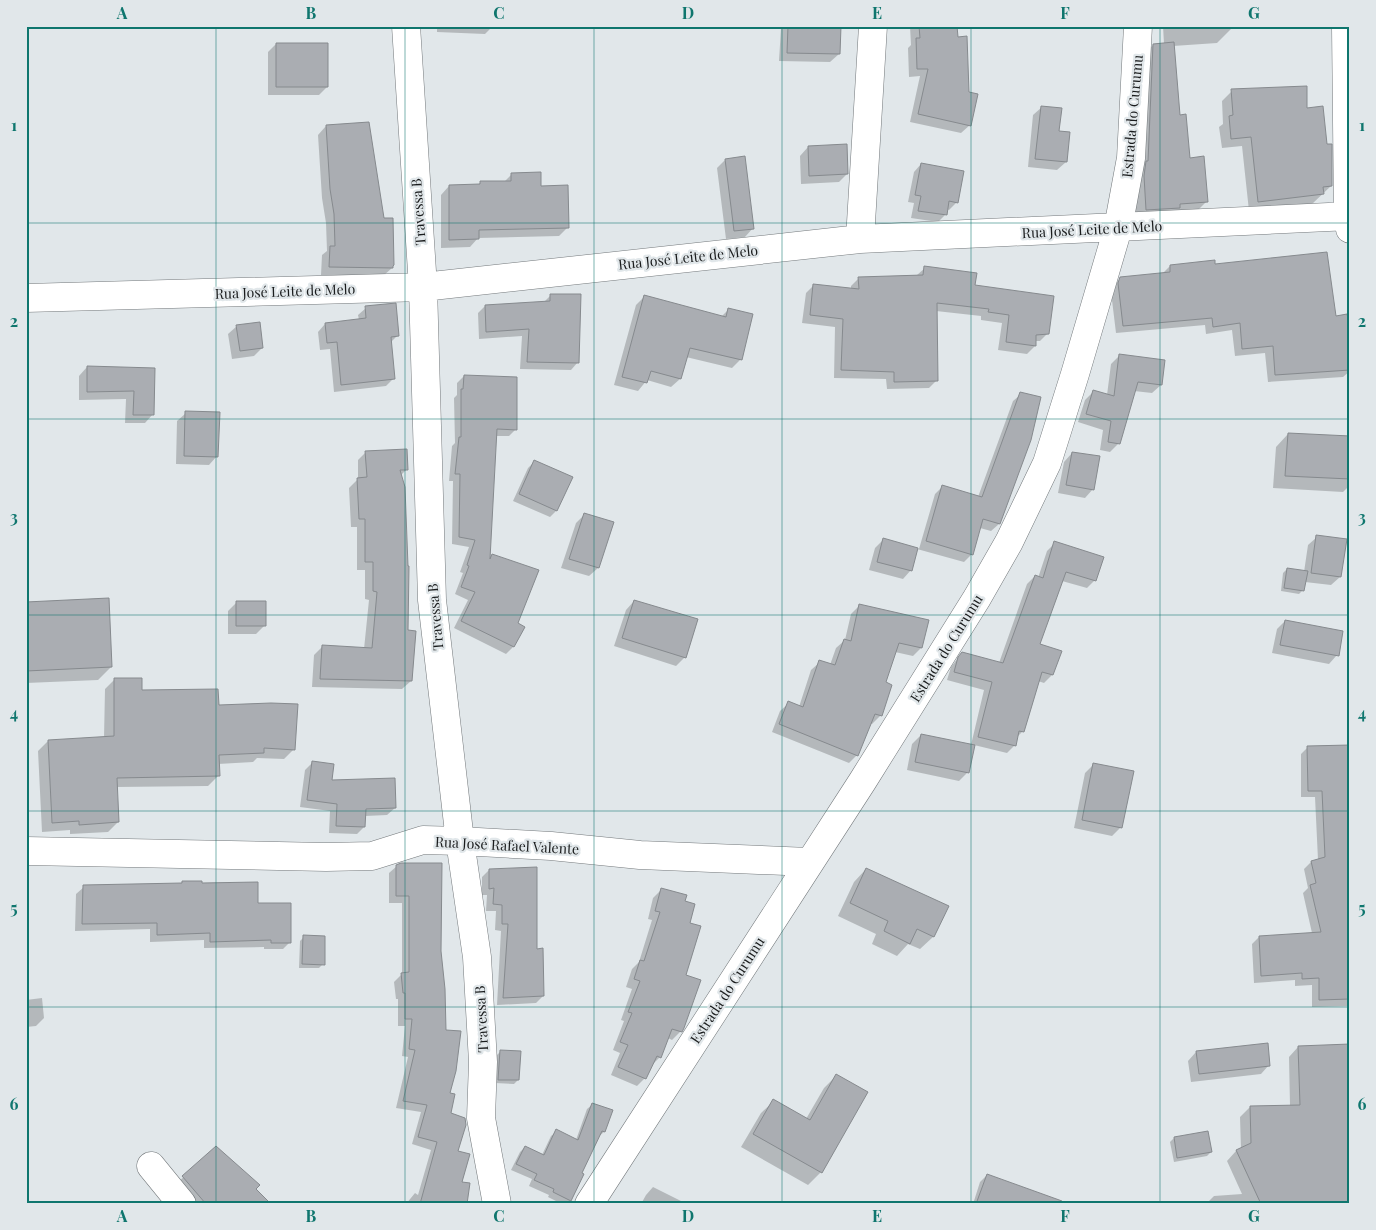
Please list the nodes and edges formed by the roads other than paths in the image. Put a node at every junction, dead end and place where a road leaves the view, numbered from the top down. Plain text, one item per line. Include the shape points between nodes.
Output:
1 (406, 26) edge
2 (873, 26) edge
3 (1138, 26) edge
4 (1348, 29) edge
5 (1349, 221) edge
6 (1118, 228) junction
7 (860, 238) junction
8 (423, 286) junction
9 (26, 298) edge
10 (460, 841) junction
11 (26, 851) edge
12 (809, 862) junction
13 (151, 1166) dead end
14 (182, 1204) edge
15 (497, 1204) edge
16 (588, 1204) edge

1 - 8 street, Travessa B
2 - 7 street
3 - 6 street, Estrada do Curumu via 1131,158
4 - 5 street
5 - 6 street, Rua José Leite de Melo
6 - 7 street, Rua José Leite de Melo
6 - 12 street, Estrada do Curumu via 1047,463 1009,542 862,782
7 - 8 street, Rua José Leite de Melo
8 - 9 street, Rua José Leite de Melo
8 - 10 street, Travessa B via 432,600
10 - 11 street, Rua José Rafael Valente via 423,840 372,856 326,858
10 - 12 street, Rua José Rafael Valente via 640,855
10 - 15 street, Travessa B via 477,957 483,1062 481,1118
12 - 16 street, Estrada do Curumu
13 - 14 street

